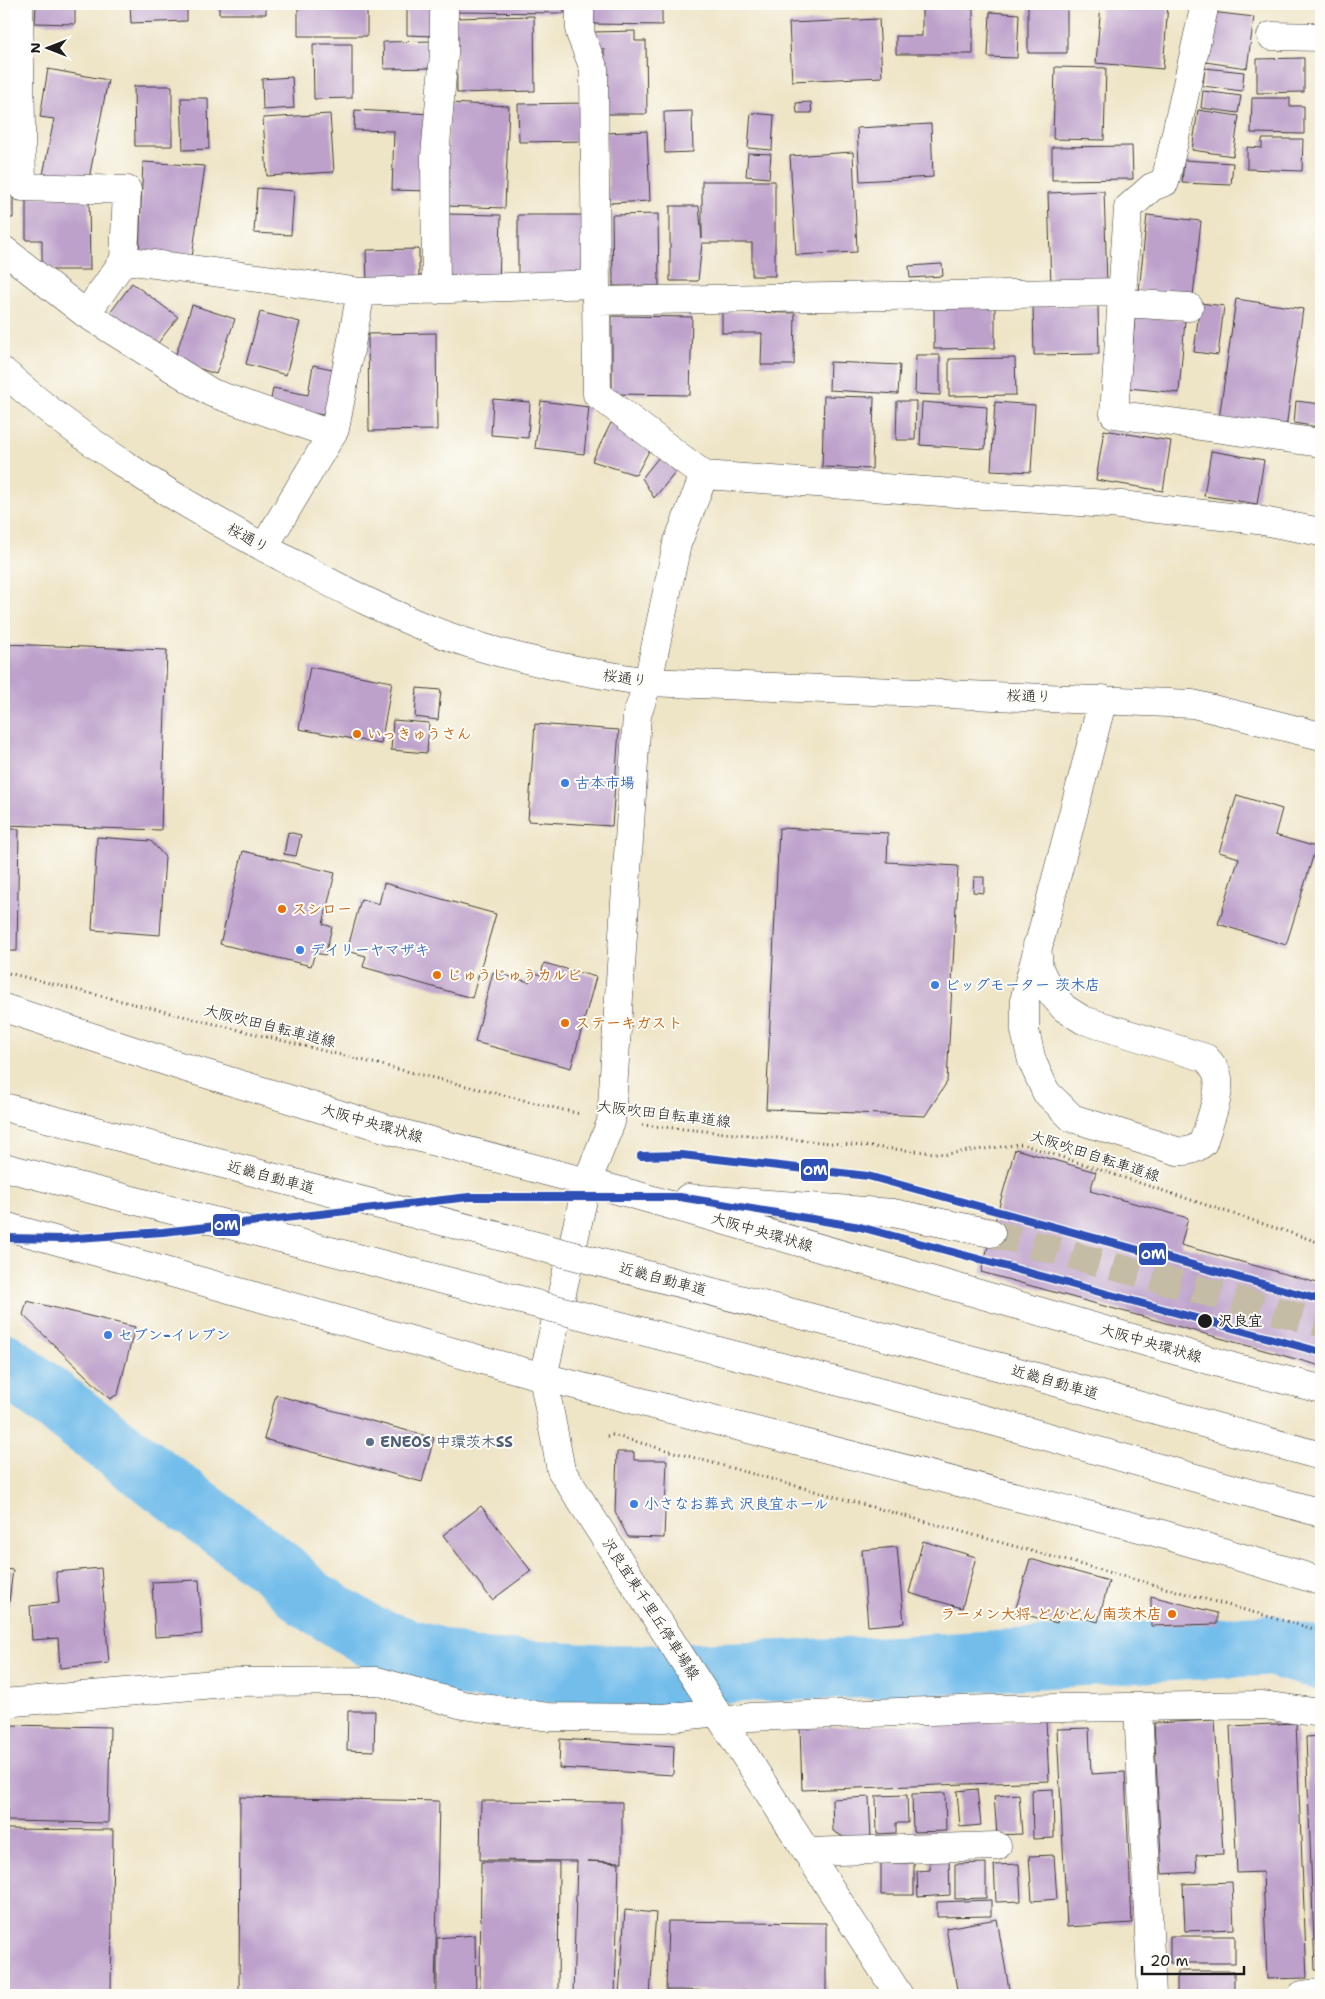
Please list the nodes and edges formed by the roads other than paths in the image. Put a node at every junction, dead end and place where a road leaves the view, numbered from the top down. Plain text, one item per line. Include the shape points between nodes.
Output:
1 (19, 4) edge
2 (444, 4) edge
3 (580, 4) edge
4 (1205, 4) edge
5 (1271, 36) dead end
6 (1321, 37) edge
7 (4, 250) edge
8 (124, 260) junction
9 (436, 290) junction
10 (361, 292) junction
11 (596, 293) junction
12 (1122, 298) junction
13 (1189, 307) dead end
14 (86, 314) junction
15 (4, 372) edge
16 (331, 434) junction
17 (1321, 444) edge
18 (704, 475) junction
19 (1321, 532) edge
20 (264, 547) junction
21 (648, 682) junction
22 (1103, 699) junction
23 (1321, 736) edge
24 (1037, 945) junction
25 (4, 1008) edge
26 (4, 1107) edge
27 (4, 1167) edge
28 (587, 1182) junction
29 (632, 1194) junction
30 (4, 1226) edge
31 (992, 1233) tunnel mouth
32 (543, 1378) junction
33 (1321, 1389) edge
34 (1321, 1456) edge
35 (1321, 1513) edge
36 (1321, 1581) edge
37 (4, 1703) edge
38 (1138, 1707) junction
39 (716, 1711) junction
40 (1321, 1713) edge
41 (997, 1846) dead end
42 (807, 1852) junction
43 (1321, 1992) edge
44 (899, 1995) edge
45 (1152, 1995) edge
46 (1302, 1995) edge

1 - 8 main road via 22,187 127,190
2 - 9 main road via 444,54 435,156
3 - 11 main road via 580,33 594,69
4 - 12 main road via 1164,182 1152,187 1128,208
5 - 6 main road
7 - 14 main road
8 - 10 main road
8 - 14 main road
9 - 10 main road
9 - 11 main road
10 - 16 main road via 335,428
11 - 12 main road
11 - 18 main road via 597,394
12 - 13 main road
12 - 17 main road via 1114,414
14 - 16 main road via 212,393
15 - 20 main road, 桜通り via 98,446 195,510
16 - 20 main road
18 - 19 main road via 1121,505 1258,520
18 - 21 main road, 沢良宜東千里丘停車場線 via 677,544
20 - 21 main road, 桜通り via 354,596 453,638 522,659
21 - 22 main road, 桜通り
21 - 28 main road, 沢良宜東千里丘停車場線 via 637,716 611,1122
22 - 23 main road, 桜通り via 1192,704
22 - 24 main road
24 - 24 main road via 1046,983 1064,1008 1083,1020 1206,1058 1213,1066 1218,1075 1217,1095 1203,1143 1197,1148 1176,1151 1072,1118 1046,1092 1032,1061 1025,1031 1025,997
25 - 28 main road, 大阪中央環状線 via 180,1066 392,1130
26 - 34 main road, 近畿自動車道, bridge via 1008,1369
27 - 35 main road, bridge via 996,1422
28 - 29 main road, 大阪中央環状線
28 - 32 main road, 沢良宜東千里丘停車場線
29 - 31 main road via 893,1214
29 - 33 main road, 大阪中央環状線 via 1232,1367
30 - 32 main road
32 - 36 main road via 1155,1532
32 - 39 main road, 沢良宜東千里丘停車場線 via 561,1470
37 - 39 main road via 236,1682 377,1681 463,1705 549,1717 664,1718
38 - 39 main road via 760,1716
38 - 40 main road via 1263,1705
38 - 45 main road
39 - 42 main road, 沢良宜東千里丘停車場線
41 - 42 main road
42 - 44 main road, 沢良宜東千里丘停車場線
43 - 46 main road

